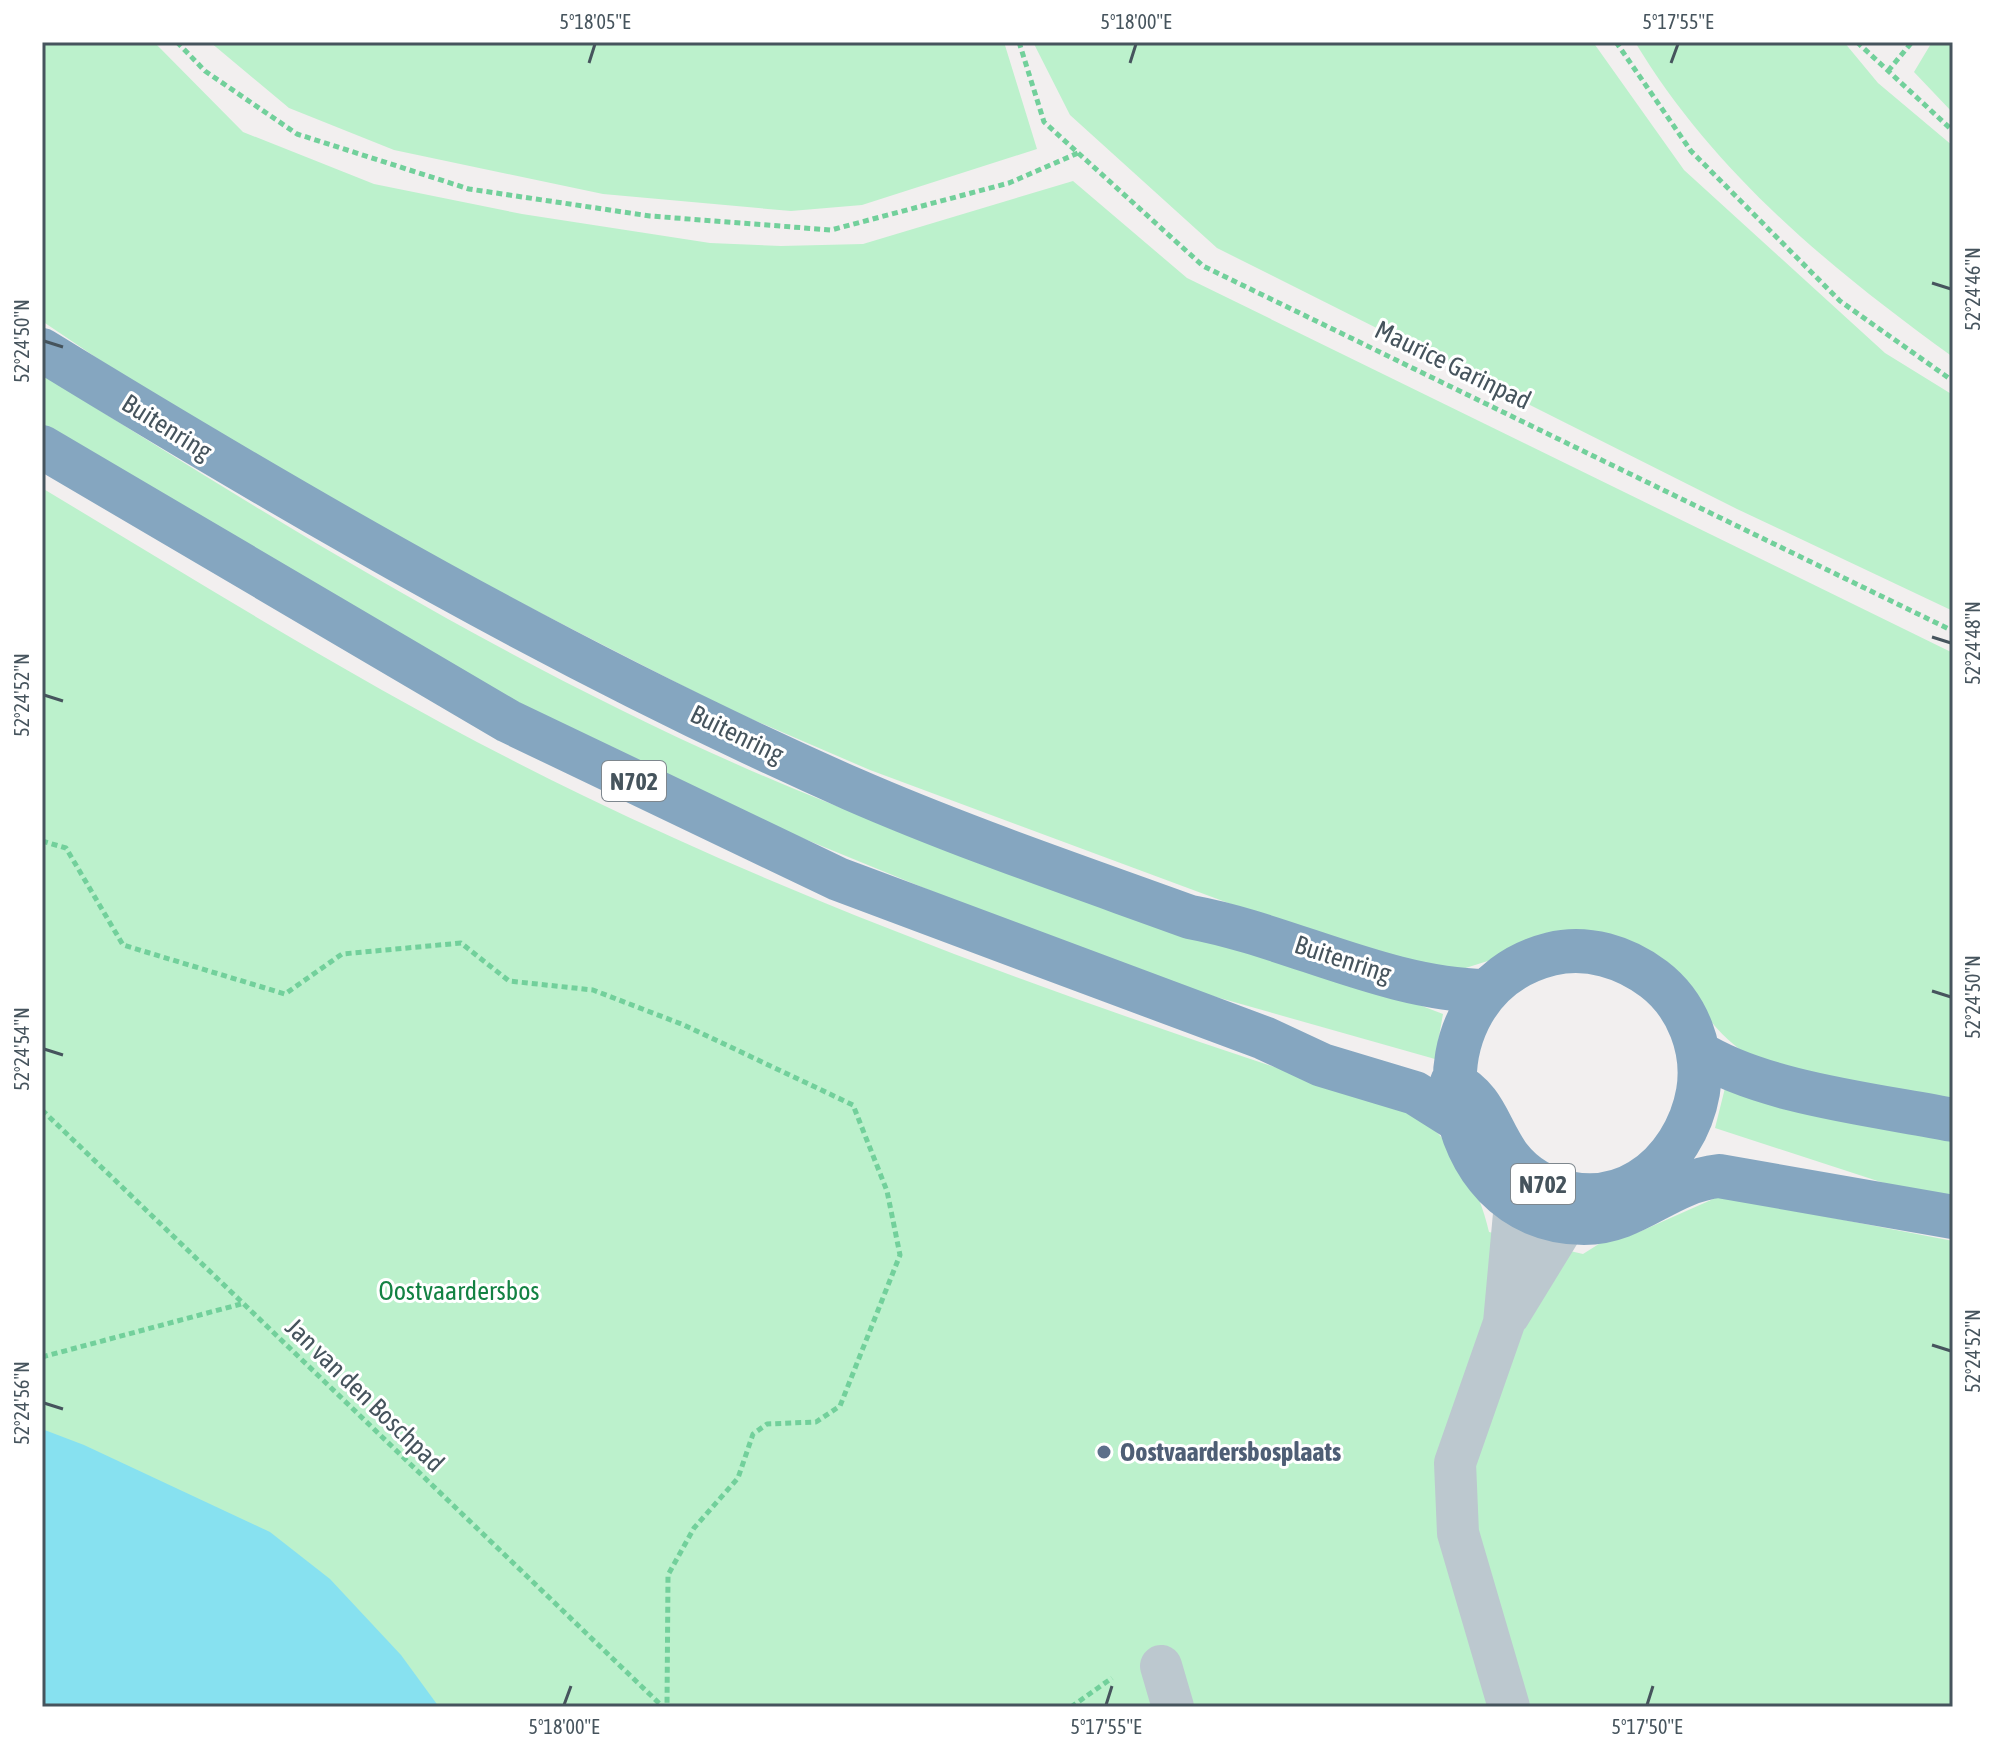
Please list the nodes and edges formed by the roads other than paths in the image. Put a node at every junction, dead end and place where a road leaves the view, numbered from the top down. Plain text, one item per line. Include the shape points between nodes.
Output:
1 (42, 350) edge
2 (42, 447) edge
3 (1486, 991) junction
4 (1698, 1052) junction
5 (1457, 1103) junction
6 (1953, 1120) edge
7 (1664, 1176) junction
8 (1515, 1203) junction
9 (1580, 1208) junction
10 (1939, 1214) edge
11 (1504, 1323) junction
12 (1161, 1666) dead end
13 (1173, 1707) edge
14 (1509, 1707) edge

1 - 3 highway, Buitenring via 242,473 540,637 853,789 1190,917 1238,926 1396,977 1454,991
2 - 5 highway, N702 via 508,721 838,879 1264,1038 1327,1044
3 - 4 highway via 1538,957 1601,953 1640,969 1671,996
3 - 5 highway via 1461,1034
4 - 6 highway via 1716,1064 1802,1090
4 - 7 highway via 1695,1107
5 - 8 highway, N702 via 1485,1176
5 - 9 highway, N702 via 1479,1101 1500,1144 1524,1172
7 - 9 highway, N702 via 1643,1207 1606,1221
7 - 10 highway, N702 via 1718,1154 1812,1175
8 - 9 highway, N702 via 1539,1215
8 - 11 street
9 - 11 street
11 - 14 street via 1455,1463 1458,1533
12 - 13 street

